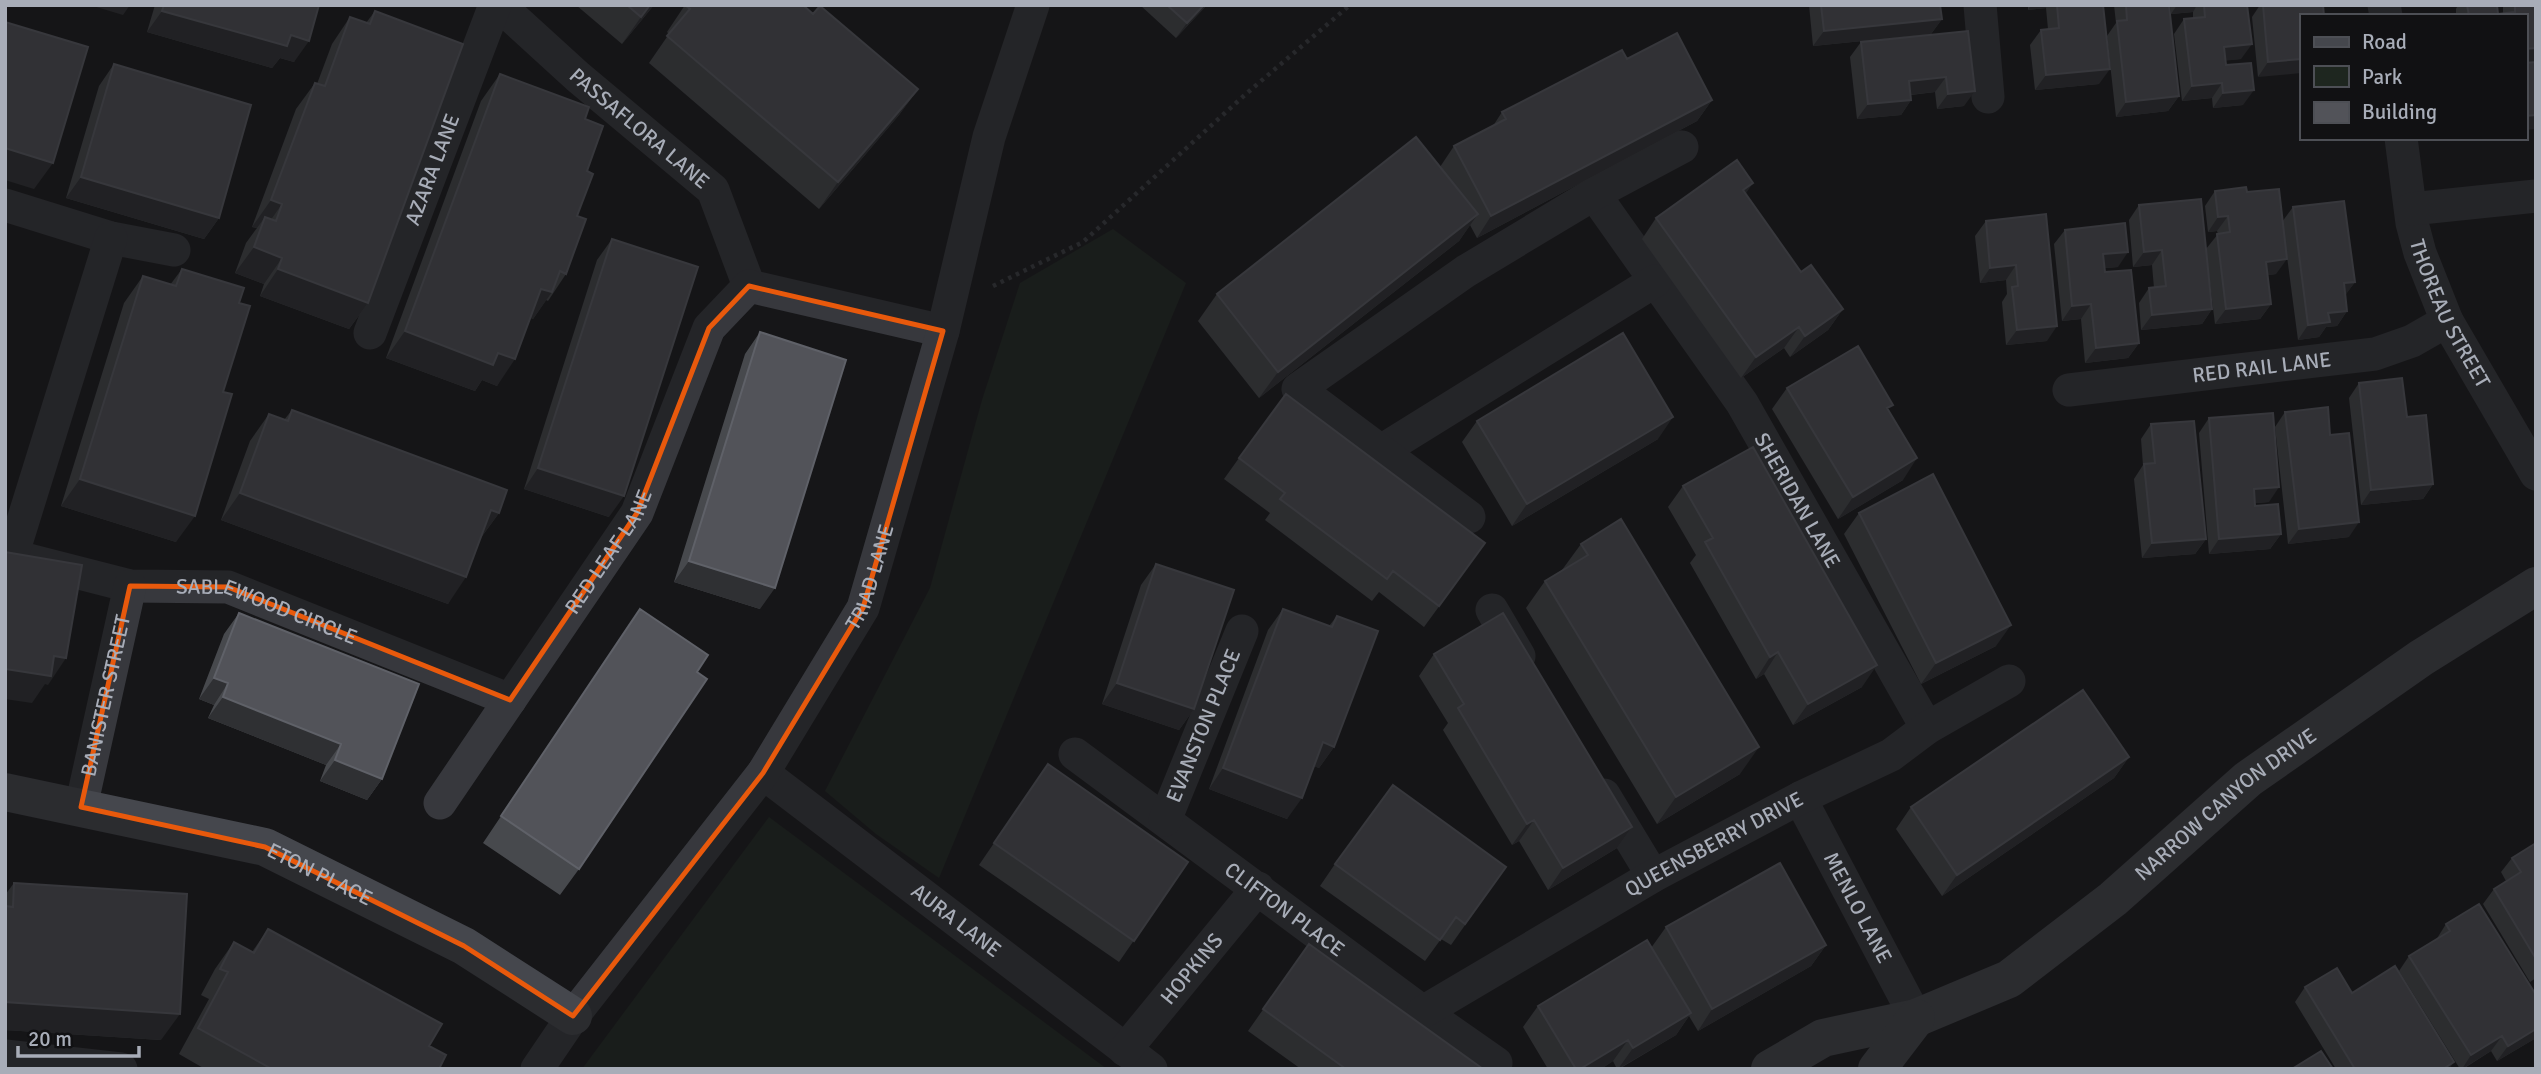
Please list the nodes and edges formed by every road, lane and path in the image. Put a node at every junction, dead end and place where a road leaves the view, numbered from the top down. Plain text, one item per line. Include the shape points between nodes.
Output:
1 (497, 5) edge
2 (1033, 5) edge
3 (1350, 5) edge
4 (1980, 5) edge
5 (1988, 97) dead end
6 (2401, 140) edge
7 (1682, 147) dead end
8 (1594, 194) junction
9 (2536, 196) edge
10 (5, 205) edge
11 (2410, 209) junction
12 (111, 238) junction
13 (174, 250) dead end
14 (1656, 281) junction
15 (749, 286) junction
16 (946, 319) junction
17 (2447, 321) junction
18 (370, 333) edge
19 (2069, 390) dead end
20 (1381, 451) junction
21 (2536, 474) edge
22 (1469, 517) dead end
23 (8, 555) edge
24 (130, 586) junction
25 (2536, 586) edge
26 (1492, 610) dead end
27 (1242, 631) dead end
28 (1534, 679) edge
29 (2009, 681) dead end
30 (510, 700) junction
31 (1927, 728) junction
32 (1075, 754) dead end
33 (1590, 772) edge
34 (763, 773) junction
35 (5, 792) edge
36 (1800, 798) junction
37 (42, 802) junction
38 (440, 803) dead end
39 (81, 807) junction
40 (5, 809) edge
41 (1166, 820) junction
42 (1653, 876) junction
43 (1258, 888) junction
44 (1423, 1012) junction
45 (573, 1016) junction
46 (1916, 1018) junction
47 (1125, 1049) junction
48 (5, 1056) edge
49 (1496, 1063) dead end
50 (121, 1069) edge
51 (537, 1069) edge
52 (1151, 1069) edge
53 (1770, 1069) edge
54 (1877, 1069) edge

1 - 15 street, PASSAFLORA LANE via 713,190
1 - 18 street, AZARA LANE
2 - 16 street, TRIAD LANE via 989,137
3 - 16 path via 1083,242
4 - 5 street
6 - 11 street, THOREAU STREET
7 - 8 street
8 - 14 street, SHERIDAN LANE
8 - 20 street via 1466,271 1298,389
9 - 11 street
10 - 12 street
11 - 17 street, THOREAU STREET via 2414,237
12 - 13 street
12 - 23 street, SABLEWOOD CIRCLE
14 - 20 street
14 - 31 street, SHERIDAN LANE via 1742,403
15 - 16 street
15 - 30 street, RED LEAF LANE via 709,328 637,513
16 - 34 street, TRIAD LANE via 863,608
17 - 19 street, RED RAIL LANE via 2412,341 2375,354
17 - 21 street, THOREAU STREET
20 - 22 street
23 - 24 street, SABLEWOOD CIRCLE
24 - 30 street, SABLEWOOD CIRCLE via 228,587
24 - 39 street, BANISTER STREET
25 - 46 street, NARROW CANYON DRIVE via 2421,658 2248,779 2113,899 2009,979
26 - 28 street
27 - 41 street, EVANSTON PLACE
29 - 31 street, QUEENSBERRY DRIVE
30 - 38 street, RED LEAF LANE
31 - 36 street, QUEENSBERRY DRIVE via 1891,755
32 - 41 street, CLIFTON PLACE
33 - 42 street
34 - 45 street, TRIAD LANE
34 - 47 street, AURA LANE
35 - 37 street, ETON PLACE
36 - 42 street, QUEENSBERRY DRIVE
36 - 46 street, MENLO LANE
37 - 39 street, ETON PLACE
37 - 40 street, ETON PLACE
39 - 45 street, ETON PLACE via 265,847 464,946
41 - 43 street, CLIFTON PLACE
42 - 44 street, QUEENSBERRY DRIVE
43 - 44 street, CLIFTON PLACE
43 - 47 street, HOPKINS
44 - 49 street, CLIFTON PLACE
45 - 51 street, TRIAD LANE
46 - 53 street, NARROW CANYON DRIVE via 1823,1038
46 - 54 street, NARROW CANYON DRIVE
47 - 52 street, AURA LANE
48 - 50 street

